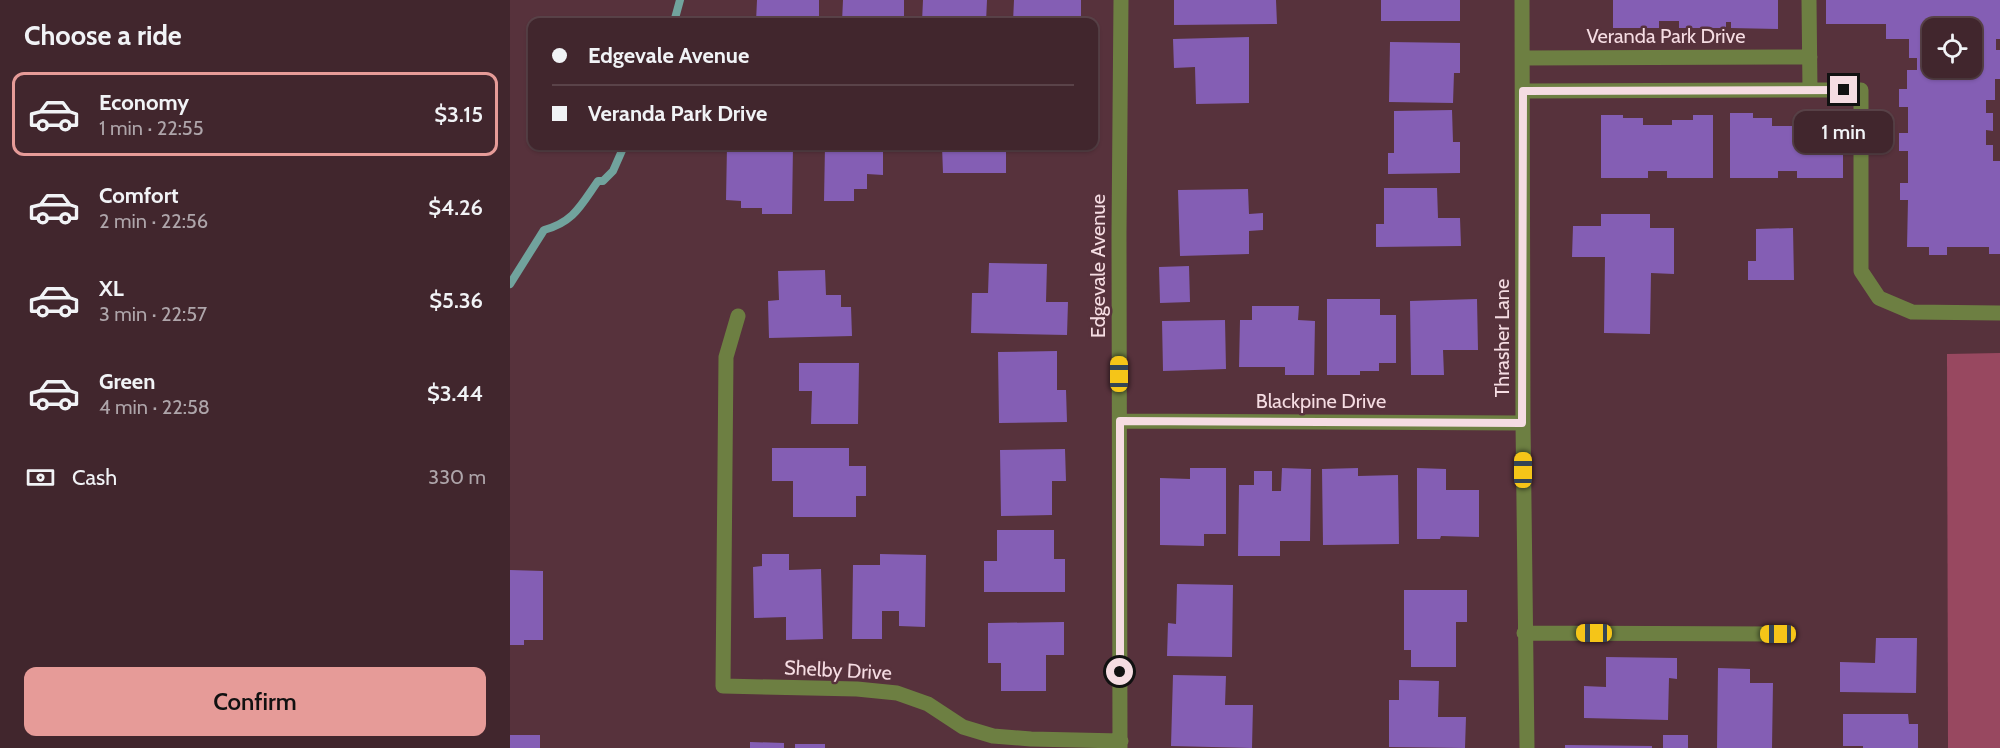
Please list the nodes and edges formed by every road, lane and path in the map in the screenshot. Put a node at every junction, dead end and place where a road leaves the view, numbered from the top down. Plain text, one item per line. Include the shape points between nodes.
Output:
1 (1121, 0) edge
2 (1522, 0) edge
3 (1809, 0) edge
4 (1810, 57) junction
5 (1522, 58) junction
6 (1810, 90) junction
7 (1523, 91) junction
8 (2000, 313) edge
9 (738, 316) dead end
10 (1120, 421) junction
11 (1522, 423) junction
12 (1524, 633) junction
13 (1778, 634) dead end
14 (1120, 744) edge
15 (1527, 748) edge

1 - 10 street, Edgevale Avenue
2 - 5 street, Thrasher Lane
3 - 4 street
4 - 5 street, Veranda Park Drive
4 - 6 street
5 - 7 street, Thrasher Lane
6 - 7 street
6 - 8 street via 1861,90 1861,271 1879,298 1912,312
7 - 11 street, Thrasher Lane
9 - 14 street, Shelby Drive via 726,357 723,687 897,693 928,705 963,727 993,736
10 - 11 street, Blackpine Drive
10 - 14 street, Edgevale Avenue
11 - 12 street, Thrasher Lane
12 - 13 street
12 - 15 street, Thrasher Lane

